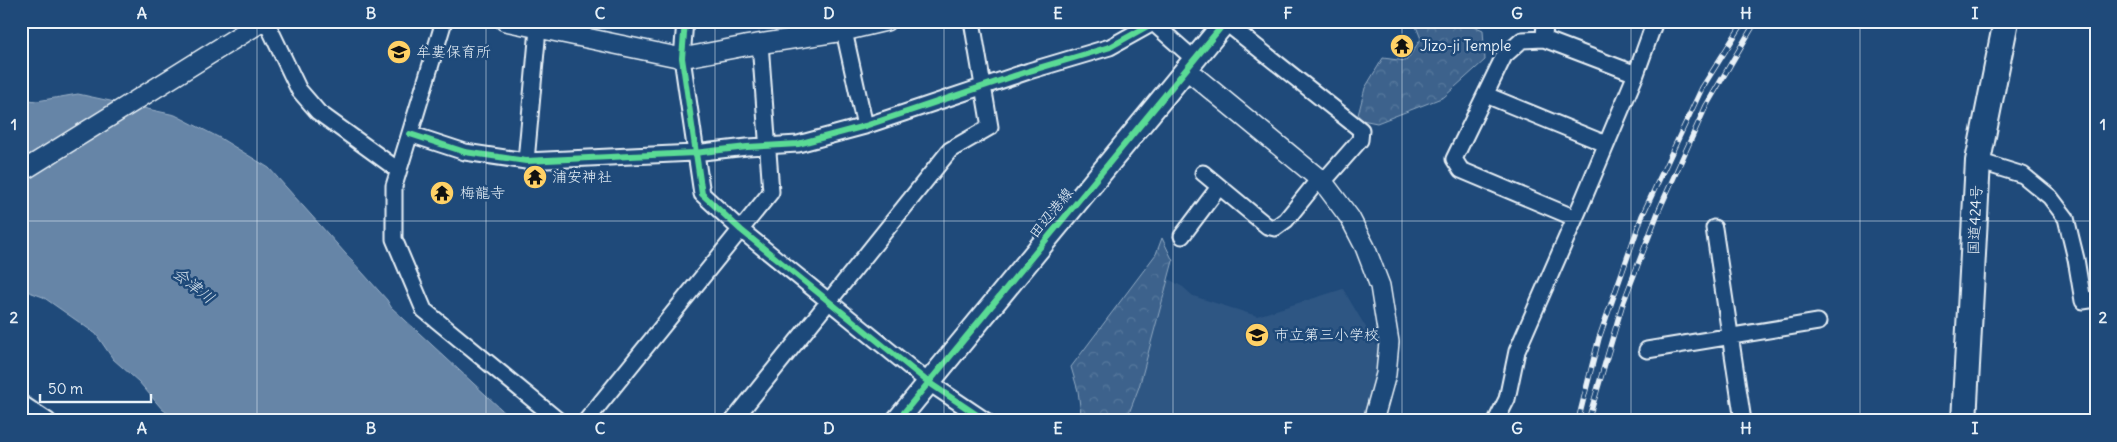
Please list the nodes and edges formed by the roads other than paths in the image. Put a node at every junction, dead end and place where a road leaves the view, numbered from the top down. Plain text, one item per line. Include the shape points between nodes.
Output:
1 (264, 21) edge
2 (444, 21) edge
3 (505, 21) edge
4 (685, 21) edge
5 (886, 21) edge
6 (972, 21) edge
7 (1545, 21) edge
8 (1655, 21) edge
9 (2006, 21) edge
10 (1152, 22) edge
11 (1225, 22) edge
12 (539, 25) edge
13 (832, 28) edge
14 (1544, 39) junction
15 (760, 44) junction
16 (682, 58) junction
17 (1190, 64) junction
18 (1636, 74) junction
19 (982, 87) junction
20 (1486, 95) junction
21 (865, 126) junction
22 (410, 134) junction
23 (1606, 144) junction
24 (768, 145) junction
25 (694, 153) junction
26 (1978, 160) junction
27 (526, 161) junction
28 (398, 170) junction
29 (21, 172) edge
30 (1203, 173) dead end
31 (1321, 181) junction
32 (1219, 187) junction
33 (1575, 218) junction
34 (1714, 228) dead end
35 (741, 230) junction
36 (1182, 236) dead end
37 (2096, 299) edge
38 (827, 301) junction
39 (1818, 322) dead end
40 (1730, 336) junction
41 (1646, 350) dead end
42 (928, 382) junction
43 (21, 402) edge
44 (48, 421) edge
45 (559, 421) edge
46 (586, 421) edge
47 (733, 421) edge
48 (896, 421) edge
49 (986, 421) edge
50 (1373, 421) edge
51 (1496, 421) edge
52 (1743, 421) edge
53 (1964, 421) edge

1 - 28 street via 299,90 318,112
1 - 29 street
2 - 22 street
3 - 12 street
4 - 16 street
5 - 13 street
6 - 19 street
7 - 14 street
8 - 18 street
9 - 26 highway, 国道424号
10 - 17 street
10 - 19 street via 1110,47
11 - 17 main road, 田辺港線
11 - 31 street via 1362,130 1360,140
12 - 16 street
12 - 27 street
13 - 15 street
13 - 21 street
14 - 18 street
14 - 20 street via 1522,40 1504,56
15 - 16 street
15 - 24 street
16 - 25 street
17 - 31 street
17 - 42 main road, 田辺港線
18 - 23 street
19 - 21 street
19 - 38 street via 990,127 950,150
20 - 23 street
20 - 33 street via 1454,159 1461,170
21 - 24 street via 798,144
22 - 27 street via 465,152
22 - 28 street
23 - 33 street
24 - 25 street
24 - 35 street via 771,192
25 - 27 street
25 - 35 street via 702,194
26 - 37 street via 2024,175 2050,197 2066,218 2083,301
26 - 53 highway, 国道424号
28 - 45 street via 394,186 394,239 424,310
30 - 32 street
31 - 32 street via 1275,228 1267,226
31 - 50 street via 1350,218 1380,286 1389,342 1386,374
32 - 36 street
33 - 51 street via 1517,351 1507,400
34 - 40 street
35 - 38 street
35 - 46 street
38 - 42 street
38 - 47 street
39 - 40 street
40 - 41 street
40 - 52 street
42 - 48 main road, 田辺港線
42 - 49 street
43 - 44 street

